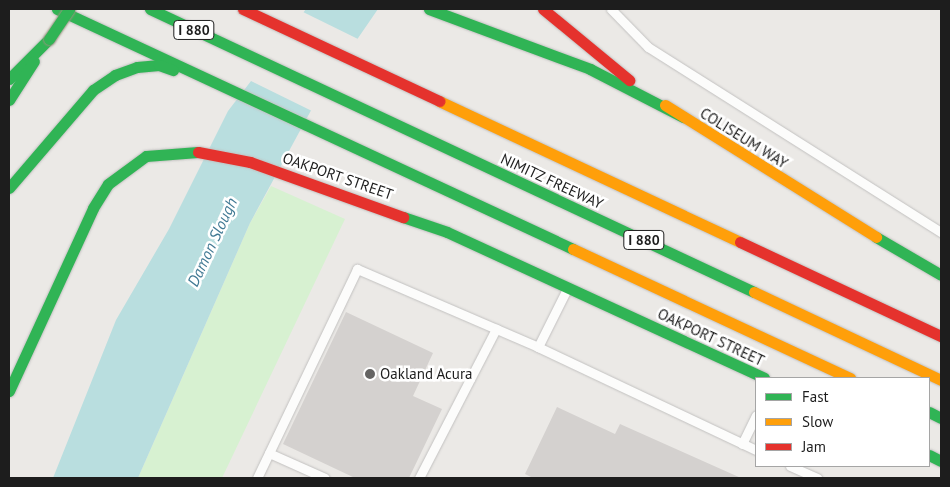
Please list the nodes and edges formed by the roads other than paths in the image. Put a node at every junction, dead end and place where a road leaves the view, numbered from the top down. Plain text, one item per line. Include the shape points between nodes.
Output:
1 (57, 9) edge
2 (69, 9) edge
3 (150, 9) edge
4 (243, 9) edge
5 (429, 9) edge
6 (543, 9) edge
7 (611, 9) edge
8 (49, 39) junction
9 (9, 78) edge
10 (218, 83) junction
11 (9, 100) edge
12 (683, 117) junction
13 (9, 188) edge
14 (941, 232) edge
15 (941, 275) edge
16 (569, 286) junction
17 (496, 329) junction
18 (941, 336) edge
19 (538, 347) junction
20 (762, 377) edge
21 (848, 377) edge
22 (941, 380) edge
23 (9, 391) edge
24 (755, 418) edge
25 (742, 444) junction
26 (755, 450) edge
27 (269, 453) junction
28 (792, 467) edge
29 (257, 478) edge
30 (325, 478) edge
31 (419, 478) edge
32 (817, 478) edge

1 - 10 main road
2 - 8 main road, bridge
3 - 22 main road, NIMITZ FREEWAY / I 880
4 - 18 main road, NIMITZ FREEWAY / I 880
5 - 12 main road via 590,70
6 - 12 main road, COLISEUM WAY via 622,76
7 - 14 lane via 648,46
8 - 9 main road
8 - 11 main road
10 - 13 main road via 159,65 137,66 115,75 93,90 69,115
10 - 21 main road
12 - 15 main road, COLISEUM WAY
16 - 19 lane
16 - 20 main road, OAKPORT STREET
16 - 23 main road, OAKPORT STREET via 439,229 250,162 190,151 146,156 128,166 108,184 93,208
17 - 19 lane
17 - 27 lane via 357,269
17 - 31 lane
19 - 25 lane
24 - 25 lane
25 - 26 lane
27 - 29 lane
27 - 30 lane
28 - 32 lane

